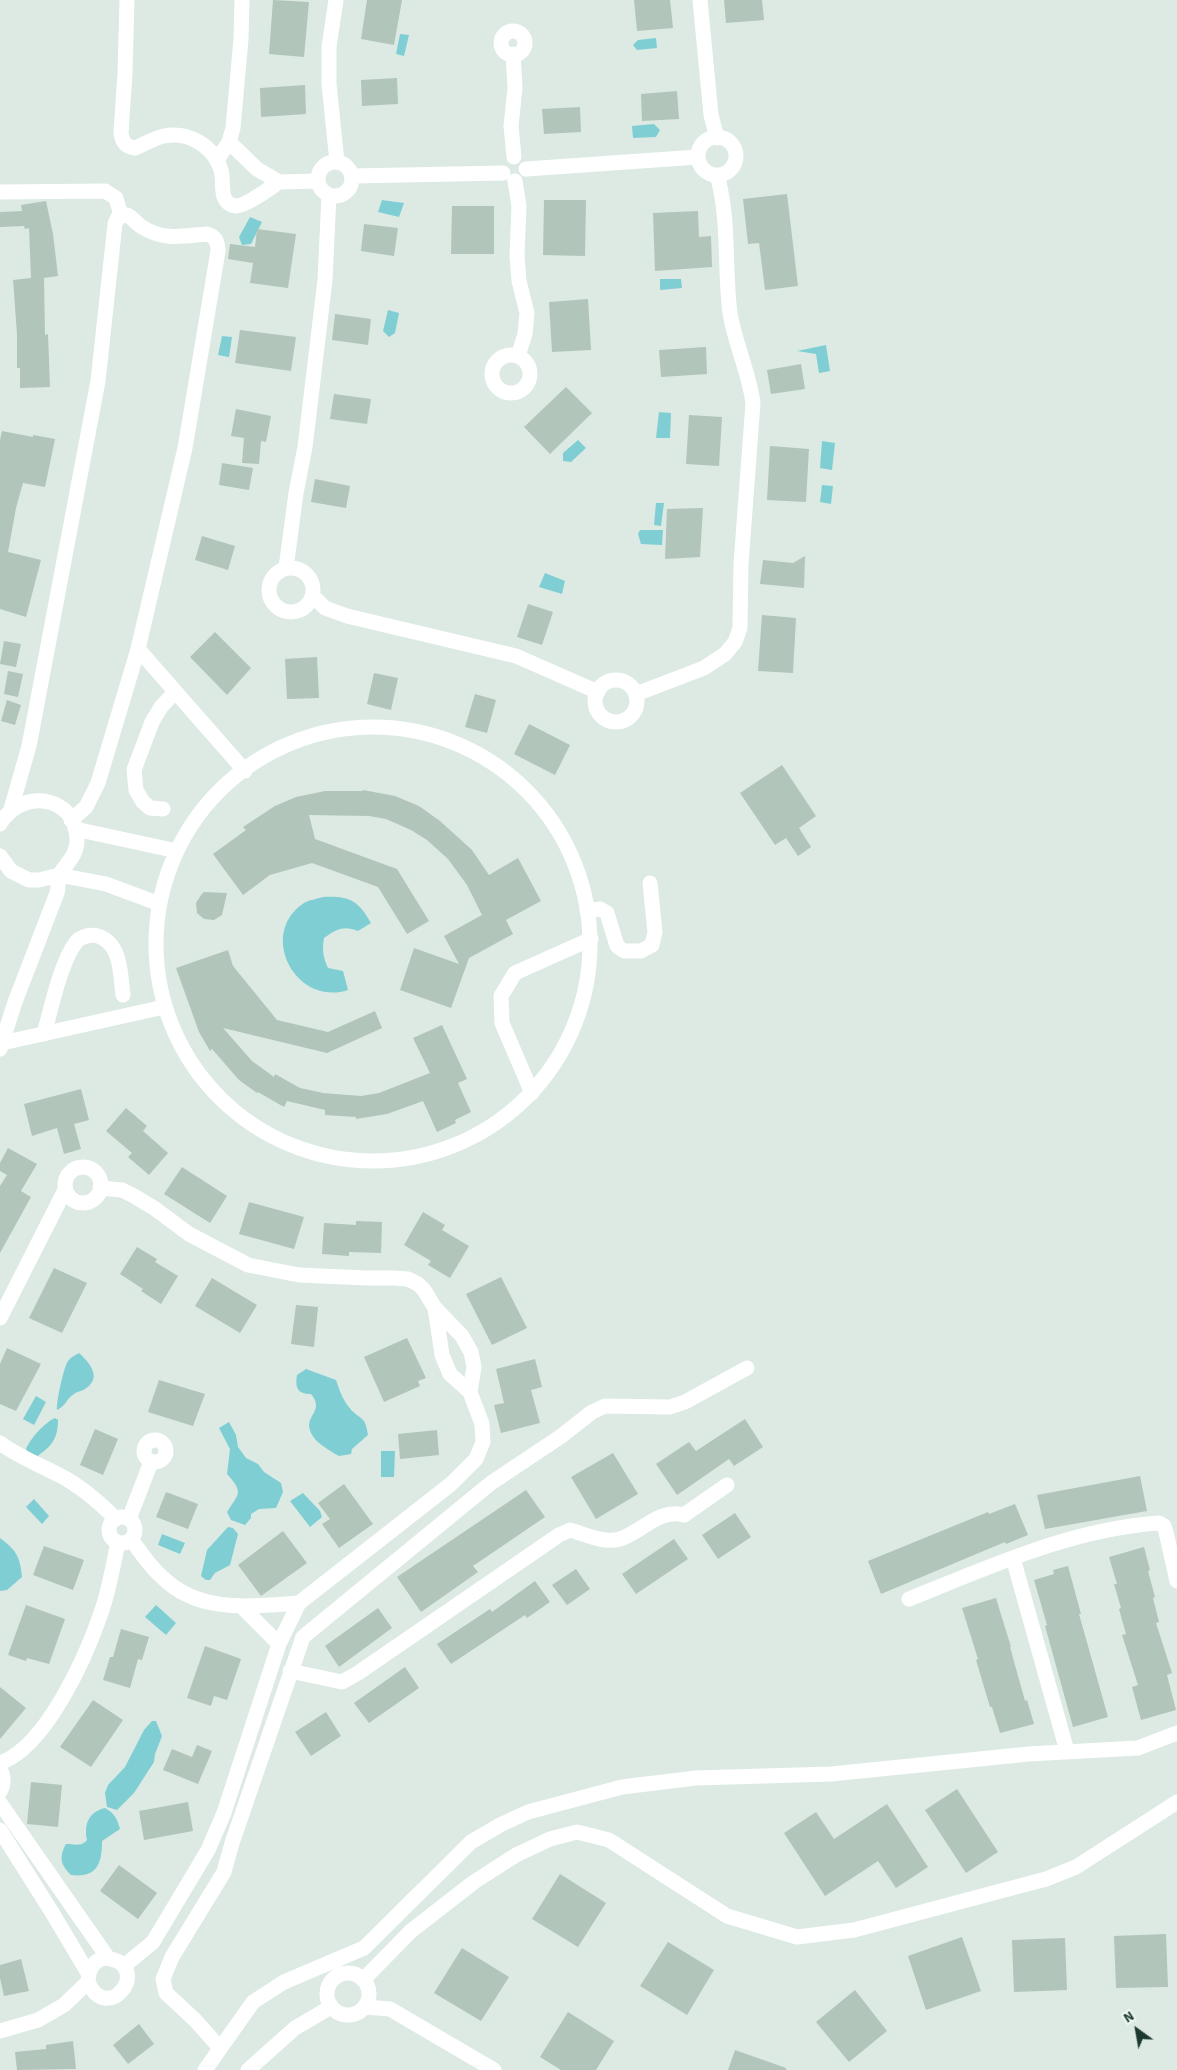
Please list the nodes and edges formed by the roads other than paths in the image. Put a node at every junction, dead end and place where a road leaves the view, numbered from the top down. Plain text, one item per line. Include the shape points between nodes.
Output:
1 (127, 0) edge
2 (242, 0) edge
3 (336, 0) edge
4 (700, 0) edge
5 (513, 54) dead end
6 (717, 138) junction
7 (229, 142) junction
8 (698, 156) junction
9 (514, 157) junction
10 (217, 160) junction
11 (337, 162) junction
12 (526, 168) junction
13 (717, 175) junction
14 (352, 176) junction
15 (509, 177) junction
16 (318, 181) junction
17 (279, 182) junction
18 (0, 192) edge
19 (329, 195) junction
20 (121, 215) junction
21 (518, 356) dead end
22 (286, 568) junction
23 (313, 596) junction
24 (138, 649) junction
25 (175, 692) junction
26 (598, 692) junction
27 (636, 694) junction
28 (245, 771) junction
29 (11, 809) junction
30 (162, 809) dead end
31 (0, 824) edge
32 (74, 825) junction
33 (177, 851) junction
34 (0, 856) edge
35 (59, 875) junction
36 (650, 883) dead end
37 (157, 903) junction
38 (587, 911) junction
39 (591, 938) junction
40 (123, 995) dead end
41 (164, 1007) junction
42 (44, 1034) junction
43 (1, 1046) edge
44 (532, 1093) junction
45 (100, 1188) junction
46 (65, 1190) junction
47 (435, 1308) junction
48 (0, 1318) edge
49 (747, 1368) dead end
50 (470, 1392) junction
51 (0, 1443) edge
52 (151, 1462) dead end
53 (727, 1485) dead end
54 (122, 1519) junction
55 (125, 1541) junction
56 (1013, 1558) junction
57 (1177, 1581) edge
58 (908, 1599) dead end
59 (299, 1602) junction
60 (242, 1606) junction
61 (279, 1644) junction
62 (290, 1671) junction
63 (1177, 1733) edge
64 (1067, 1751) junction
65 (0, 1763) edge
66 (0, 1769) edge
67 (0, 1792) edge
68 (1177, 1802) edge
69 (0, 1803) edge
70 (0, 1830) edge
71 (108, 1958) junction
72 (124, 1966) junction
73 (88, 1978) junction
74 (363, 1980) junction
75 (365, 2007) junction
76 (331, 2008) junction
77 (0, 2031) edge
78 (220, 2048) junction
79 (205, 2070) edge
80 (248, 2070) edge
81 (494, 2070) edge

1 - 10 street via 123,142 136,148 164,136 189,137 210,150
2 - 7 street via 234,116
3 - 11 street via 329,47 329,84
4 - 6 street via 711,115
5 - 9 street via 515,88 511,126
6 - 8 street via 704,143
6 - 13 street via 730,143 736,156 731,170
7 - 10 street
7 - 17 street via 256,169
8 - 12 street
8 - 13 street via 704,170
9 - 12 street via 523,160
9 - 15 street via 505,162
10 - 17 street via 223,176 224,197 230,204 240,206
11 - 14 street via 350,169
11 - 16 street via 324,167
12 - 15 street via 523,177
13 - 27 street via 723,196 730,315 751,384 753,403 741,564 740,628 735,642 725,654 704,668
14 - 15 street
14 - 19 street via 352,184 343,195
15 - 21 street via 519,206 517,256 527,313
16 - 17 street
16 - 19 street
18 - 20 street via 105,191 116,198
19 - 22 street via 325,280 305,447
20 - 24 street via 127,215 155,234 170,238 211,235 218,246 185,448
20 - 29 street via 115,224 96,390 29,746
22 - 23 street via 304,571 311,578
22 - 23 street via 272,578 269,586 272,602 278,609 286,612 302,610
23 - 26 street via 325,608 347,616 516,656
24 - 25 street
24 - 32 street via 98,783
25 - 28 street
25 - 30 street via 152,722 134,770 136,790 143,802 150,808
26 - 27 street via 610,682 618,681 626,683
26 - 27 street via 597,708 607,720 615,722 630,717 635,710
28 - 33 street via 200,813
28 - 38 street via 268,755 309,737 353,728 397,728 441,737 482,756 518,781 548,814 571,852 585,894
29 - 31 street
29 - 32 street via 39,800 58,806
32 - 33 street
32 - 35 street via 75,851
33 - 37 street
34 - 35 street via 10,871 24,878 39,880
35 - 37 street via 106,884
35 - 43 street via 57,893
36 - 38 street via 655,932 652,945 641,951 624,951 617,946 607,913 600,909
37 - 41 street via 157,970
38 - 39 street
39 - 44 street via 587,983 575,1026 554,1065
39 - 44 street via 515,973 501,996 502,1023
40 - 42 street via 117,951 108,939 93,934 79,939 68,955
41 - 42 street
41 - 44 street via 182,1048 206,1085 238,1116 276,1139 318,1155 362,1161 407,1159 450,1147 490,1127
42 - 43 street
45 - 46 street via 97,1196 84,1203 76,1202
45 - 46 street via 96,1173 82,1167 68,1174
45 - 47 street via 128,1193 189,1234 248,1265 300,1274 408,1279 424,1290
46 - 48 street
47 - 50 street via 442,1355 450,1374
47 - 50 street via 462,1336 471,1352 474,1367
49 - 62 street via 670,1407 605,1406 592,1412 491,1483 303,1637
50 - 59 street via 482,1424 483,1442 476,1459 451,1484
51 - 54 street via 74,1483
52 - 54 street
53 - 62 street via 684,1515 673,1512 662,1516 619,1539 606,1541 570,1530 558,1535 342,1682
54 - 55 street via 135,1529
54 - 55 street via 109,1528 110,1534
55 - 60 street via 177,1590 212,1604
55 - 65 street via 80,1665 51,1716 27,1746
56 - 57 street via 1095,1533 1158,1523 1166,1532
56 - 58 street
56 - 64 street
59 - 60 street
59 - 61 street
60 - 61 street
61 - 72 street via 224,1814 208,1850 153,1942
62 - 78 street via 224,1872 172,1957 163,1979 166,1993
63 - 64 street via 1138,1748
64 - 78 street via 831,1774 696,1778 622,1787 528,1812 471,1842 364,1948 284,1982 253,2002
66 - 67 street via 3,1787
68 - 74 street via 1076,1866 1046,1879 854,1930 797,1937 727,1916 609,1840 577,1832 550,1839 516,1854 474,1882 411,1932
69 - 71 street
70 - 73 street
71 - 72 street
71 - 73 street via 92,1965
72 - 73 street via 128,1974 127,1983 116,1996 97,1996 91,1990
73 - 77 street via 64,2005 38,2020
74 - 75 street via 369,1990
74 - 76 street via 352,1973 344,1973 332,1980 326,1994
75 - 76 street via 348,2016
75 - 81 street via 390,2009
76 - 80 street via 295,2028
78 - 79 street

